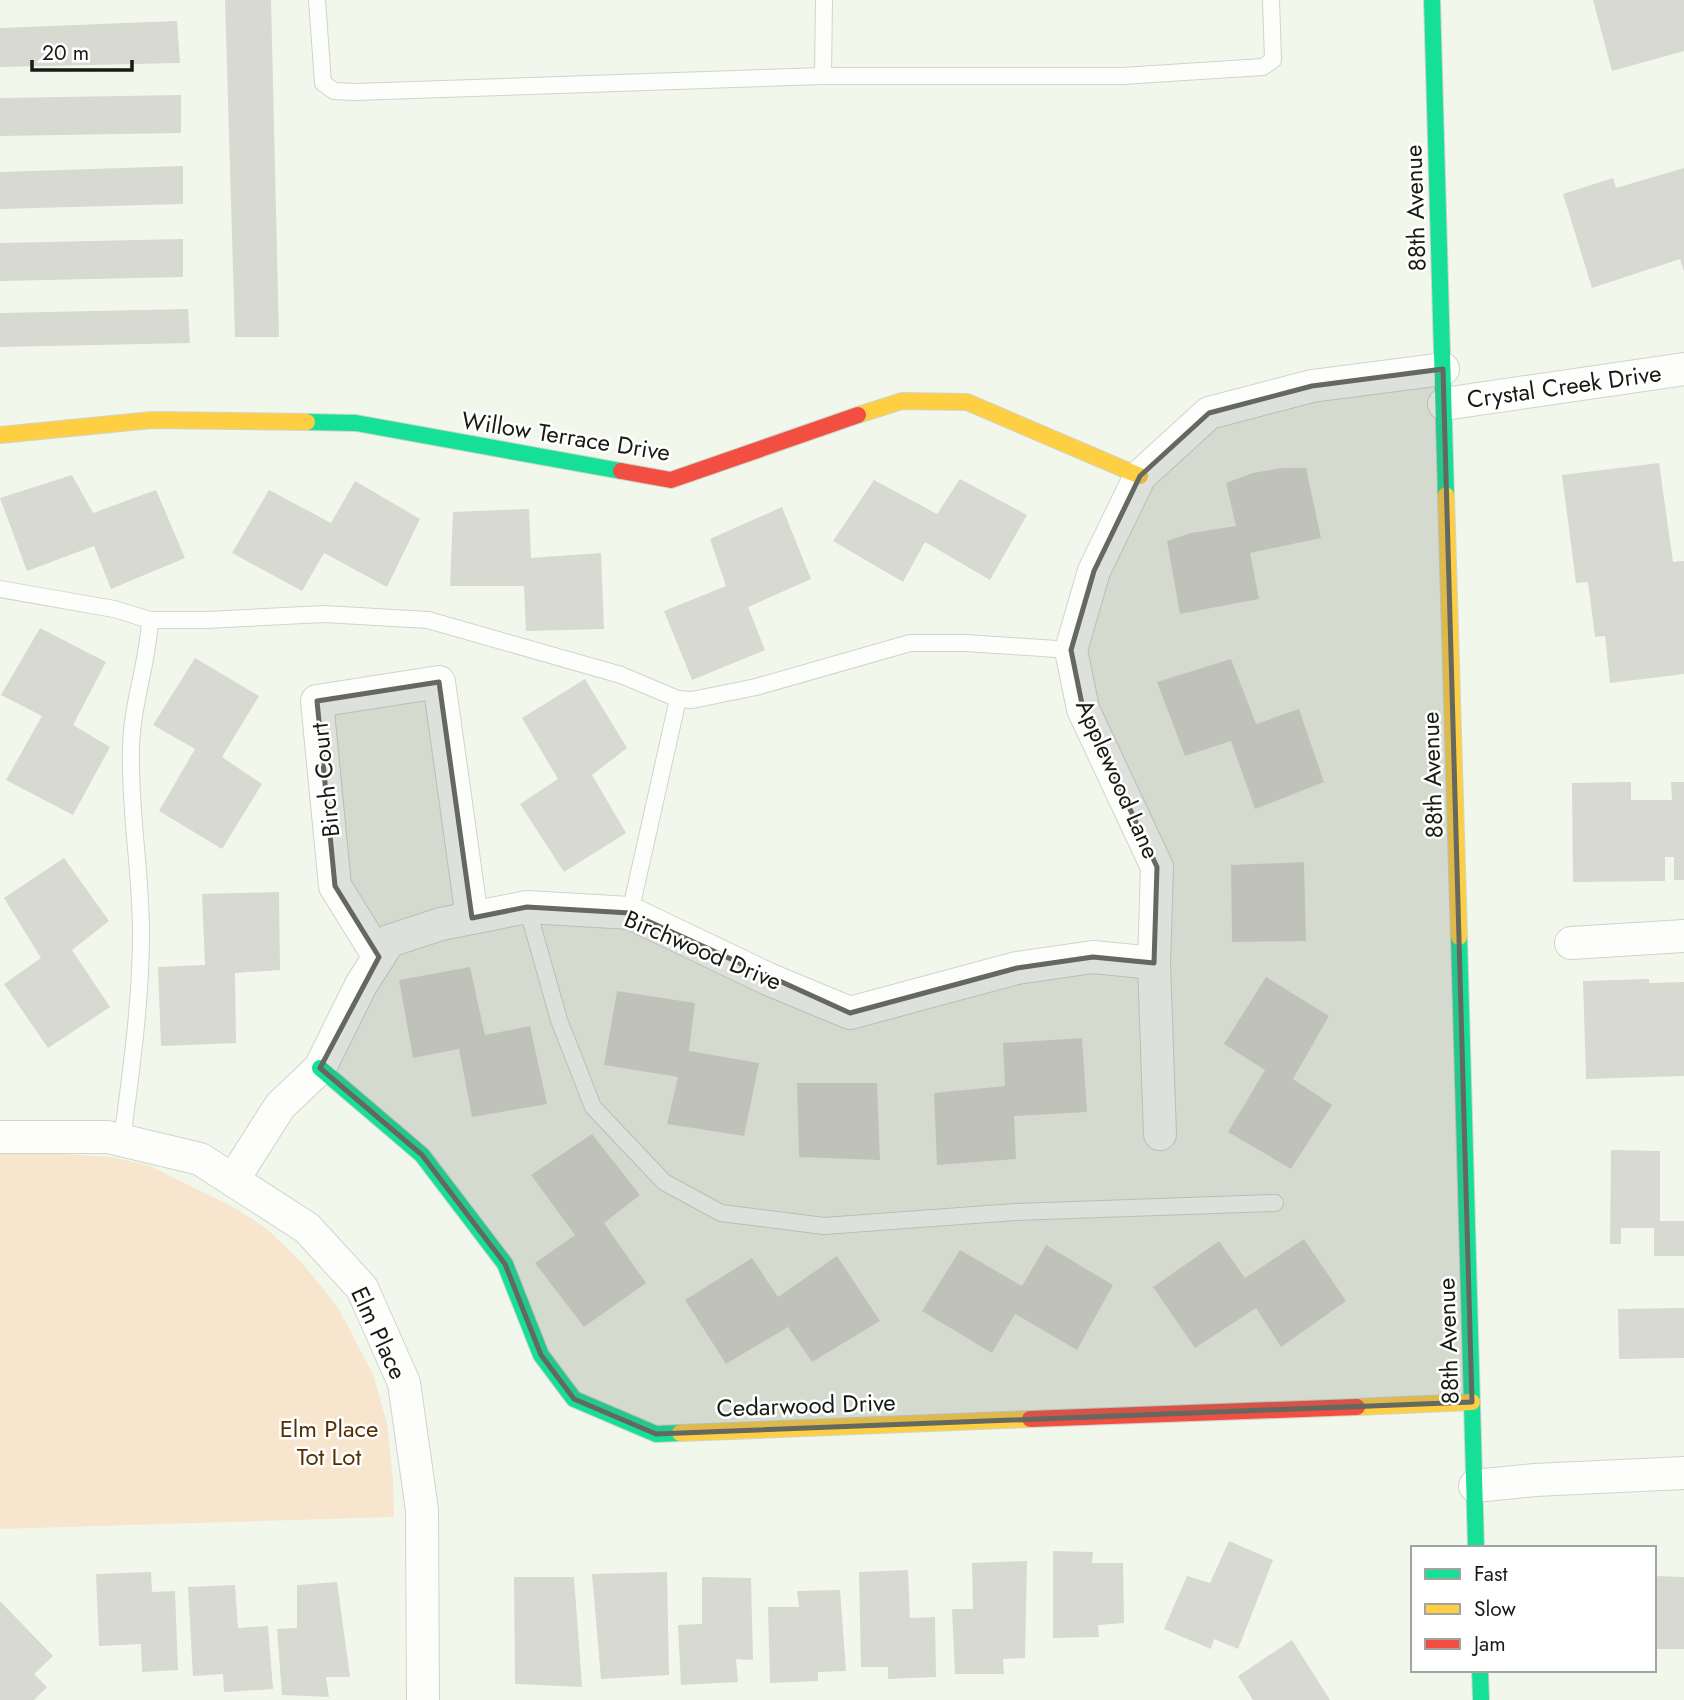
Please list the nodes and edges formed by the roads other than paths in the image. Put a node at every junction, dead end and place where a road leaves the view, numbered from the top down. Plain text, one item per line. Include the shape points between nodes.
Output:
1 (317, 0) edge
2 (824, 0) edge
3 (1271, 0) edge
4 (1432, 0) edge
5 (823, 76) junction
6 (1443, 369) junction
7 (1684, 369) edge
8 (1444, 404) junction
9 (0, 435) edge
10 (1140, 476) junction
11 (0, 589) edge
12 (150, 620) junction
13 (1071, 650) junction
14 (678, 699) junction
15 (527, 907) junction
16 (630, 913) junction
17 (472, 918) junction
18 (1684, 936) edge
19 (1571, 943) dead end
20 (379, 957) junction
21 (1154, 963) junction
22 (320, 1068) junction
23 (1160, 1134) dead end
24 (0, 1137) edge
25 (122, 1140) junction
26 (233, 1180) junction
27 (1275, 1203) dead end
28 (1472, 1402) junction
29 (1684, 1473) edge
30 (1475, 1486) junction
31 (1476, 1546) edge
32 (1480, 1672) edge
33 (423, 1700) edge
34 (1481, 1700) edge

1 - 5 lane via 323,83 334,91
2 - 5 lane
3 - 5 lane via 1273,60 1263,67 1122,76
4 - 6 street, 88th Avenue
6 - 8 street, 88th Avenue
6 - 10 street, Applewood Lane via 1312,386 1209,413
7 - 8 street, Crystal Creek Drive
8 - 28 street, 88th Avenue
9 - 10 street, Willow Terrace Drive via 152,420 356,423 671,480 902,401 967,402
10 - 13 street, Applewood Lane via 1094,570
11 - 12 lane
12 - 14 lane via 324,614 428,620 621,675
12 - 25 lane via 131,744 141,934
13 - 14 lane via 910,643 755,687
13 - 21 street, Applewood Lane via 1083,709 1157,867
14 - 16 lane
15 - 16 street, Birchwood Drive
15 - 17 street, Birchwood Drive
15 - 27 lane via 559,1020 593,1107 664,1182 721,1213 824,1226 1015,1212
16 - 21 street, Birchwood Drive via 850,1013 1017,968 1093,957
17 - 20 street, Birchwood Drive via 389,940
17 - 20 street, Birch Court via 439,682 317,701 335,886
18 - 19 street
20 - 22 street, Birchwood Drive
21 - 23 street, Applewood Lane
22 - 26 street via 280,1106
22 - 28 street, Cedarwood Drive via 422,1155 505,1265 541,1355 574,1399 656,1434
24 - 25 street, Elm Place
25 - 26 street, Elm Place via 201,1158
26 - 33 street, Elm Place via 307,1228 362,1288 404,1383 422,1510
28 - 30 street, 88th Avenue
29 - 30 street
30 - 31 street, 88th Avenue
32 - 34 street

